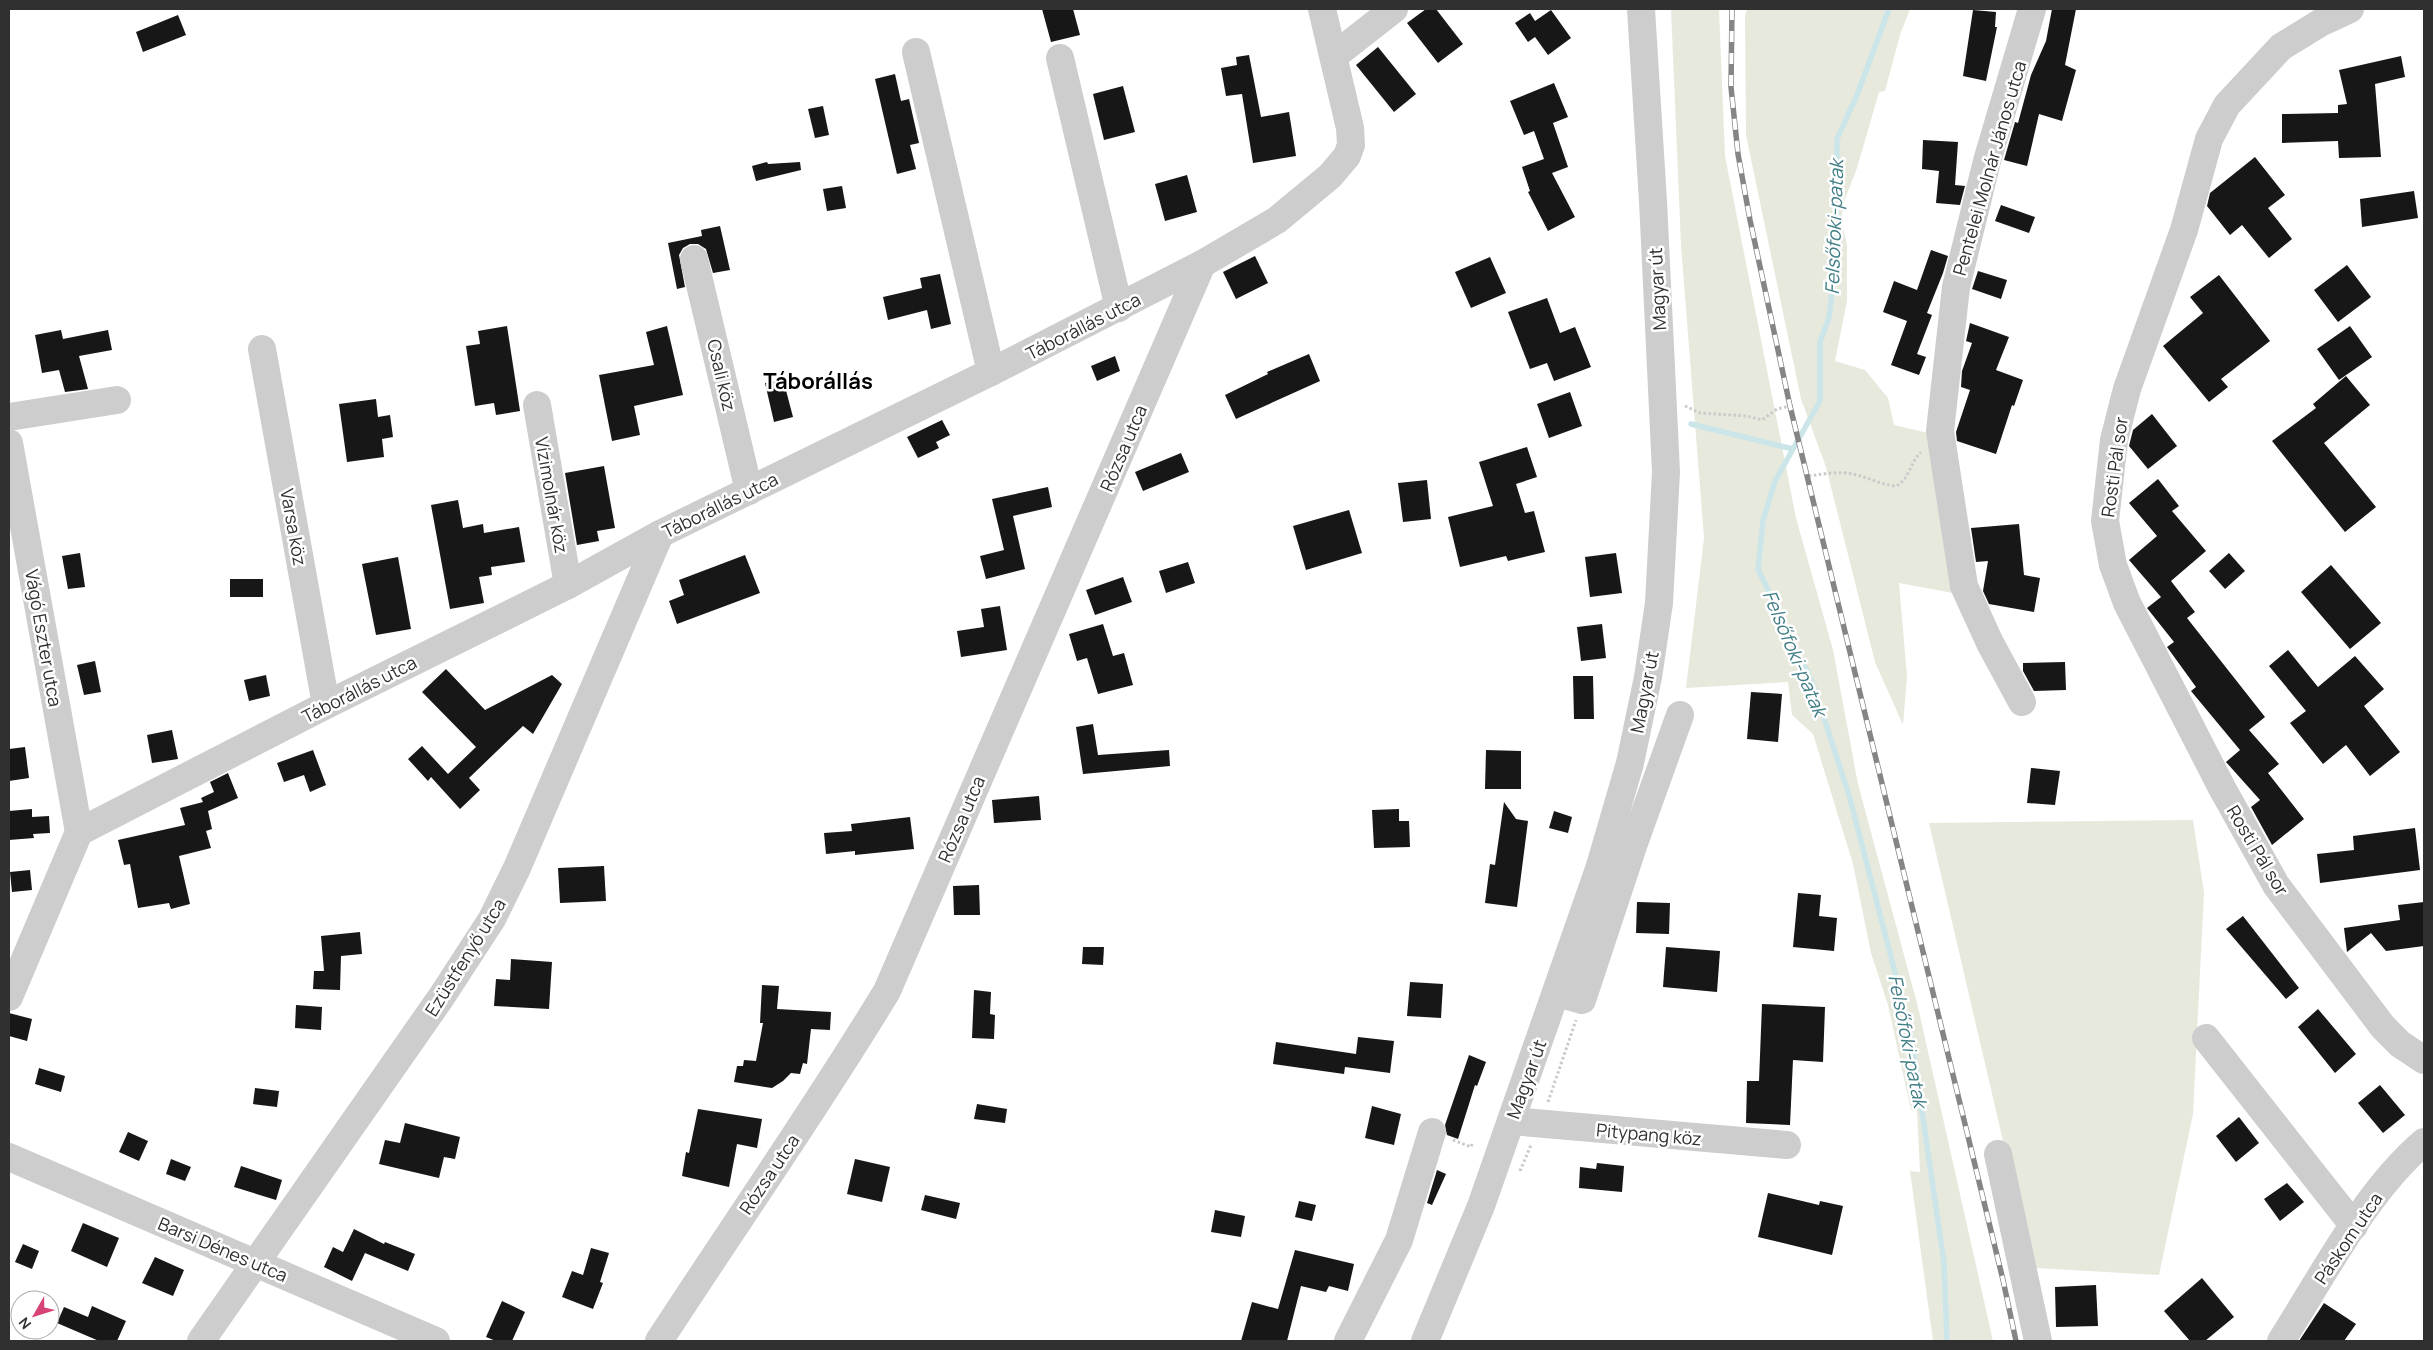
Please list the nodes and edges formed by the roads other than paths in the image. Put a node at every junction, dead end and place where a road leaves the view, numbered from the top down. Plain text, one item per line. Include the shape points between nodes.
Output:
1 (1322, 9) edge
2 (1394, 9) edge
3 (1641, 9) edge
4 (2032, 9) edge
5 (2350, 9) edge
6 (916, 52) dead end
7 (1334, 56) junction
8 (1060, 58) dead end
9 (694, 259) dead end
10 (1202, 264) junction
11 (1119, 308) junction
12 (262, 349) dead end
13 (991, 372) junction
14 (117, 400) dead end
15 (537, 405) dead end
16 (9, 417) edge
17 (9, 443) edge
18 (749, 491) junction
19 (660, 534) junction
20 (568, 585) junction
21 (2022, 702) dead end
22 (326, 705) junction
23 (1680, 715) dead end
24 (79, 832) junction
25 (1557, 993) junction
26 (9, 997) edge
27 (2206, 1038) dead end
28 (2424, 1060) edge
29 (1511, 1121) junction
30 (1432, 1132) dead end
31 (2424, 1142) edge
32 (1787, 1146) dead end
33 (1998, 1154) dead end
34 (9, 1157) edge
35 (2354, 1226) junction
36 (257, 1263) junction
37 (201, 1341) edge
38 (436, 1341) edge
39 (660, 1341) edge
40 (1348, 1341) edge
41 (1425, 1341) edge
42 (2038, 1341) edge
43 (2280, 1341) edge

1 - 7 street, Táborállás utca
2 - 7 street
3 - 25 street, Magyar út via 1666,472 1659,603 1630,763 1609,838
4 - 21 street, Pentelei Molnár János utca via 1987,161 1956,286 1940,431 1964,586
5 - 28 street, Rosti Pál sor via 2281,47 2227,105 2209,139 2184,230 2126,389 2114,440 2105,521 2112,565 2128,603 2222,788 2276,885 2383,1027 2400,1044
6 - 13 street
7 - 10 street, Táborállás utca via 1350,128 1351,145 1347,156 1330,176 1277,220
8 - 11 street
9 - 18 street, Csali köz
10 - 11 street, Táborállás utca
10 - 39 street, Rózsa utca via 887,991 834,1078
11 - 13 street, Táborállás utca
12 - 22 street, Varsa köz
13 - 18 street, Táborállás utca
14 - 16 street
15 - 20 street, Vízimolnár köz
17 - 24 street, Vágó Eszter utca
18 - 19 street, Táborállás utca
19 - 20 street, Táborállás utca
19 - 36 street, Ezüstfenyő utca via 517,868 492,918 442,996
20 - 22 street, Táborállás utca
22 - 24 street, Táborállás utca
23 - 25 street via 1582,1000
24 - 26 street
25 - 29 street, Magyar út
27 - 35 street
29 - 32 street, Pitypang köz
29 - 41 street, Magyar út via 1481,1206
30 - 40 street via 1399,1240
31 - 35 street, Páskom utca via 2402,1161
33 - 42 street
34 - 36 street, Barsi Dénes utca
35 - 43 street, Páskom utca
36 - 37 street, Ezüstfenyő utca
36 - 38 street, Barsi Dénes utca

